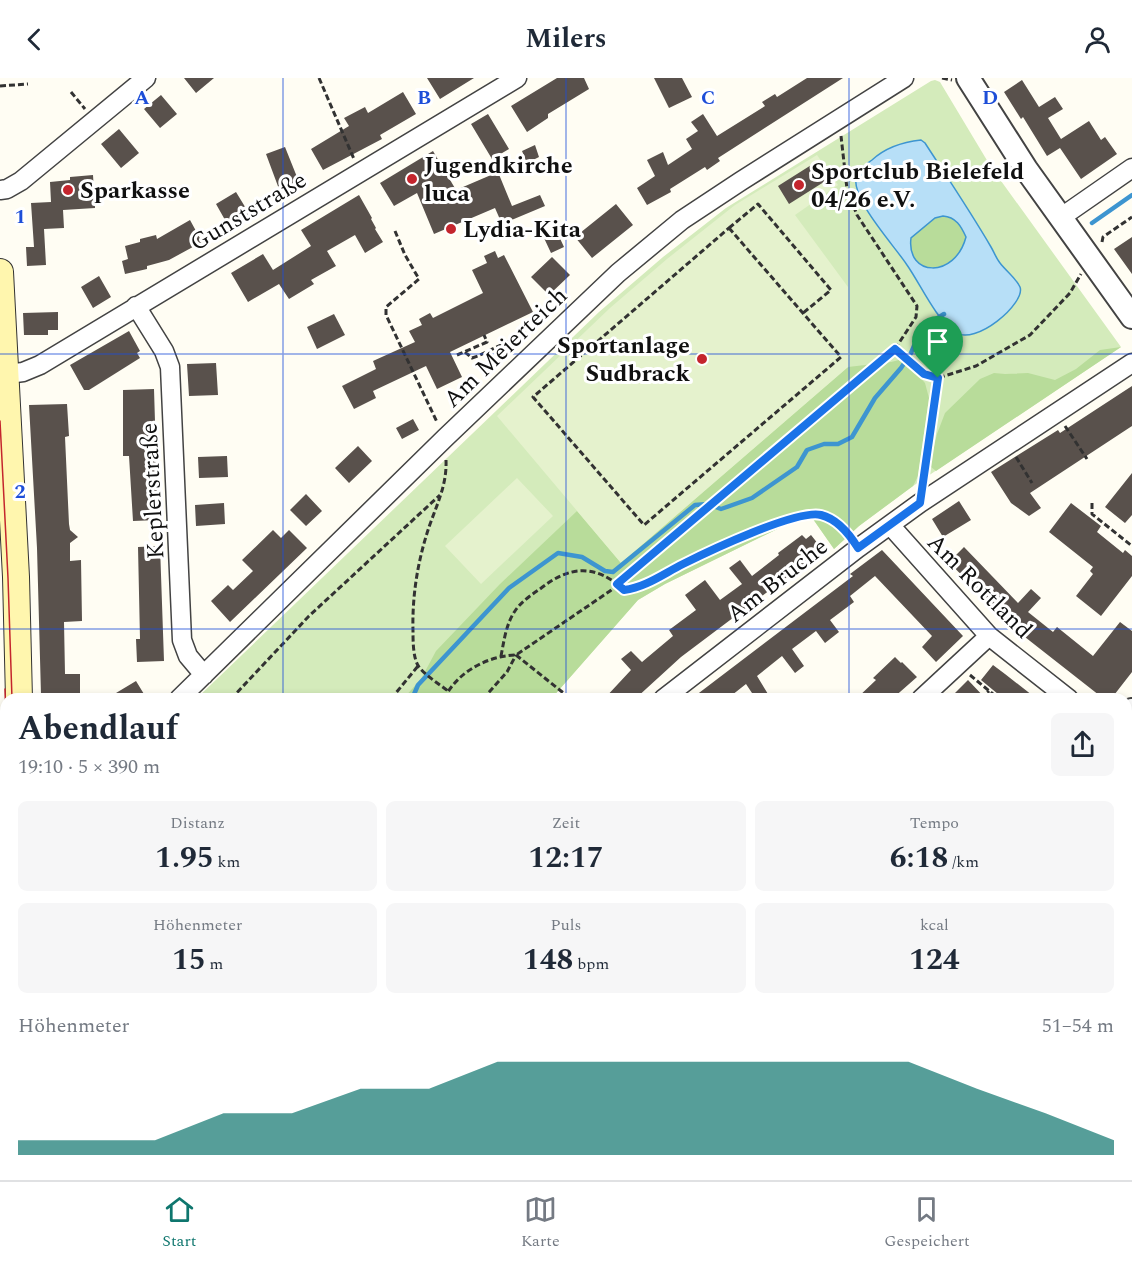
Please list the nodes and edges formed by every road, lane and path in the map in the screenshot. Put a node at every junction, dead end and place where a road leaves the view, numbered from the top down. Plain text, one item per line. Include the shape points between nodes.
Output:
1 (146, 78) edge
2 (319, 78) edge
3 (518, 78) edge
4 (904, 78) edge
5 (968, 78) edge
6 (28, 84) dead end
7 (0, 86) edge
8 (71, 92) dead end
9 (95, 120) junction
10 (835, 122) junction
11 (1132, 168) edge
12 (359, 171) junction
13 (0, 190) edge
14 (1132, 217) edge
15 (1060, 218) junction
16 (729, 228) junction
17 (395, 231) dead end
18 (1093, 264) junction
19 (0, 272) edge
20 (136, 306) junction
21 (803, 314) junction
22 (1132, 317) edge
23 (484, 335) dead end
24 (487, 342) junction
25 (543, 343) junction
26 (895, 349) junction
27 (491, 350) junction
28 (465, 352) junction
29 (457, 356) dead end
30 (1132, 363) edge
31 (3, 375) edge
32 (938, 378) junction
33 (1057, 414) junction
34 (445, 438) junction
35 (1009, 446) junction
36 (1087, 459) dead end
37 (1032, 483) dead end
38 (442, 493) junction
39 (920, 503) junction
40 (1092, 503) dead end
41 (890, 525) junction
42 (1132, 546) edge
43 (858, 548) junction
44 (617, 584) junction
45 (989, 636) junction
46 (516, 655) junction
47 (501, 656) junction
48 (959, 663) junction
49 (418, 666) junction
50 (204, 675) junction
51 (448, 691) joint
52 (990, 691) junction
53 (19, 693) edge
54 (185, 693) edge
55 (237, 693) edge
56 (396, 693) edge
57 (488, 693) edge
58 (564, 693) edge
59 (671, 693) edge
60 (927, 693) edge
61 (988, 693) edge
62 (992, 693) edge
63 (1060, 693) edge

1 - 9 street
2 - 12 path
3 - 12 street, Gunststraße
4 - 10 street, Am Meierteich
5 - 15 street
6 - 7 path
8 - 9 path
9 - 13 street via 21,181
10 - 25 street, Am Meierteich via 682,220
10 - 26 path via 840,132 847,189 857,215 917,306 916,317
11 - 15 street
12 - 20 street, Gunststraße
14 - 18 path via 1103,237
15 - 18 street
16 - 21 path
16 - 21 path via 758,204 831,290
16 - 21 path via 533,397 644,525 841,357
17 - 34 path via 419,279 386,307 386,315
18 - 22 street
18 - 32 path via 1030,335 976,366
19 - 31 main road
20 - 31 street, Gunststraße via 30,370
20 - 50 street, Keplerstraße via 170,367 182,640 188,656
23 - 24 path
24 - 27 path
24 - 28 path
25 - 27 path via 532,330
25 - 34 street, Am Meierteich
26 - 32 path via 924,374
26 - 44 path
27 - 28 path via 472,358
28 - 29 path
30 - 33 street, Am Bruche
31 - 53 main road
32 - 39 path
33 - 35 street, Am Bruche
33 - 36 path
34 - 38 path
34 - 50 street, Am Meierteich
35 - 37 path
35 - 39 street, Am Bruche
38 - 49 path via 417,570 413,644
38 - 55 path via 309,615
39 - 41 street, Am Bruche
40 - 42 path via 1092,514
41 - 43 street, Am Bruche
41 - 45 street, Am Rottland
43 - 44 path via 848,532 822,515 811,514 789,519 699,556 640,588 624,590
43 - 59 street, Am Bruche
44 - 46 path
44 - 47 path via 592,572 570,571 556,576 515,611 507,626
45 - 48 street
45 - 63 street, Am Rottland
46 - 47 path
46 - 57 path
46 - 58 path
47 - 51 path via 465,673
48 - 52 path
48 - 60 street
49 - 51 path
49 - 56 path
50 - 54 street, Am Meierteich
52 - 61 path
52 - 62 path

